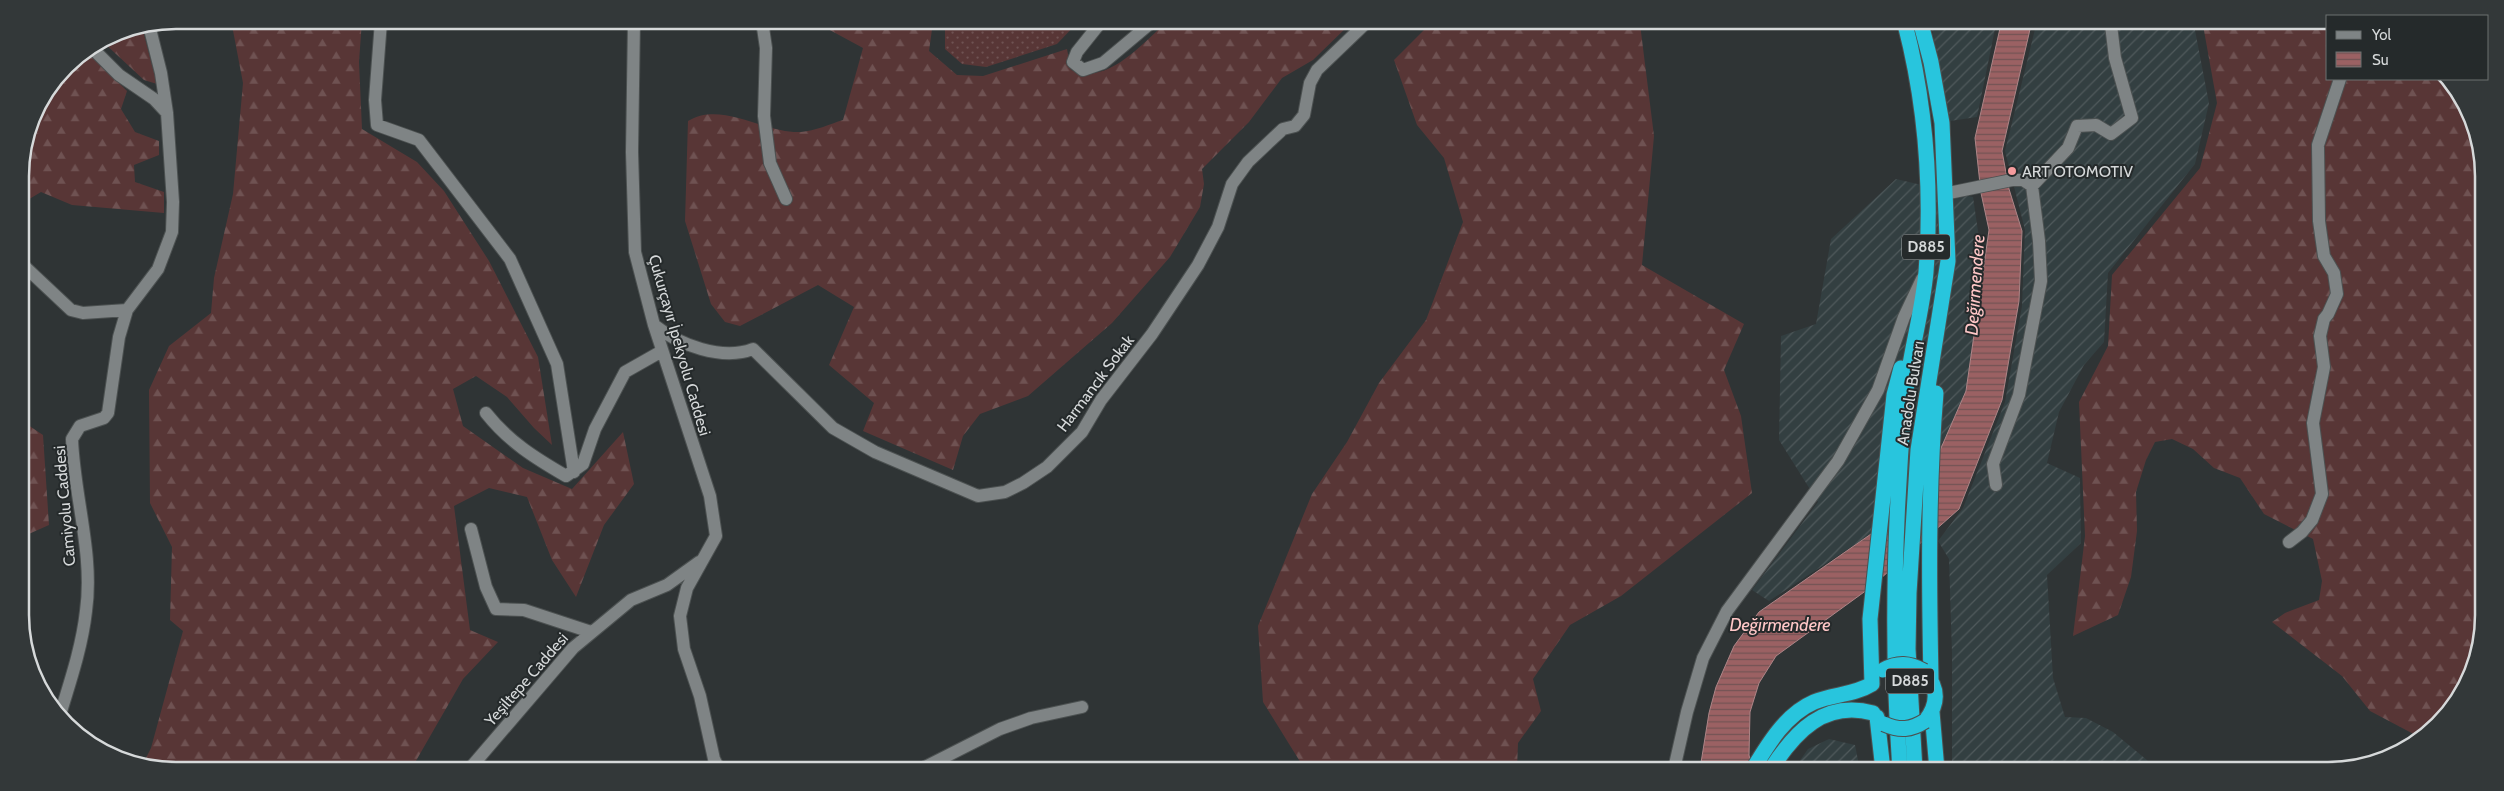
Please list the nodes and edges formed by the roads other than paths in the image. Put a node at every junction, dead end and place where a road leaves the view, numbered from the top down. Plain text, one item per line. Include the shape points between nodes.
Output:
1 (380, 29) edge
2 (634, 29) edge
3 (763, 29) edge
4 (1095, 29) edge
5 (1144, 29) edge
6 (1360, 29) edge
7 (1906, 29) edge
8 (1922, 29) edge
9 (2111, 29) edge
10 (151, 31) edge
11 (96, 52) edge
12 (2340, 80) edge
13 (168, 113) junction
14 (2032, 186) junction
15 (1944, 194) junction
16 (786, 199) dead end
17 (1948, 261) junction
18 (29, 271) edge
19 (1926, 272) junction
20 (127, 310) junction
21 (654, 325) junction
22 (662, 351) junction
23 (486, 413) dead end
24 (574, 472) junction
25 (1996, 485) dead end
26 (471, 529) dead end
27 (2289, 542) dead end
28 (709, 553) junction
29 (591, 632) junction
30 (1927, 675) junction
31 (1872, 684) junction
32 (61, 707) edge
33 (1082, 708) dead end
34 (1929, 716) junction
35 (1878, 718) junction
36 (475, 762) edge
37 (716, 762) edge
38 (937, 762) edge
39 (1676, 762) edge
40 (1757, 762) edge
41 (1776, 762) edge
42 (1882, 762) edge
43 (1899, 762) edge
44 (1915, 762) edge
45 (1936, 762) edge

1 - 24 street via 375,100 377,125 419,140 510,258 557,364
2 - 21 street, Çukurçayır İpekyolu Caddesi via 635,252
3 - 16 street via 766,48 764,116 770,163
4 - 5 street via 1073,62 1083,70 1103,63
6 - 21 street, Harmancık Sokak via 1317,70 1310,83 1304,115 1295,126 1283,129 1273,138 1248,162 1232,184 1218,228 1198,265 1152,334 1101,400 1082,432 1047,467 1005,492 978,496 854,441 833,428 754,349 724,354 692,345
7 - 19 highway, Anadolu Bulvarı / D885 via 1925,125
8 - 15 highway, Anadolu Bulvarı / D885 via 1942,123
9 - 14 street via 2115,58 2132,118 2111,134 2096,125 2077,126 2068,148
10 - 13 street, Camiyolu Caddesi
11 - 13 street via 119,75
12 - 27 street via 2318,145 2324,256 2334,273 2337,294 2324,319 2320,336 2324,367 2312,423 2322,494 2312,520
13 - 20 street, Camiyolu Caddesi via 172,232 158,269
14 - 15 street via 2023,180 2012,180
14 - 25 street via 2041,281 2019,395 1992,464
15 - 17 highway, Anadolu Bulvarı / D885
17 - 30 highway via 1932,443
17 - 44 highway, Anadolu Bulvarı / D885 via 1918,450 1908,649
18 - 20 street via 71,310 83,313
19 - 31 highway via 1894,396 1870,619
19 - 39 street, Anadolu Bulvarı via 1904,317 1878,390 1838,461 1727,611 1703,658
19 - 43 highway, Anadolu Bulvarı / D885 via 1905,397 1900,470 1894,600 1894,692
20 - 32 street, Camiyolu Caddesi via 119,336 108,413 104,418 80,426 72,439 86,562 87,609 76,662
21 - 22 street, Çukurçayır İpekyolu Caddesi
22 - 24 street via 624,372 595,429 582,464
22 - 28 street, Çukurçayır İpekyolu Caddesi via 710,496 716,536
23 - 24 street via 523,450 566,476
26 - 29 street via 486,587 496,609 524,610
28 - 29 street, Yeşiltepe Caddesi via 692,570 667,585 630,600
28 - 37 street via 687,588 680,616 684,649 700,696
29 - 36 street, Yeşiltepe Caddesi via 573,648
30 - 31 highway, bridge via 1914,665 1902,663 1883,670
30 - 34 highway via 1936,690 1936,701
31 - 35 highway via 1870,697
31 - 40 highway via 1860,691 1812,702 1775,734
33 - 38 street via 1031,718 1000,729
34 - 35 highway, bridge via 1915,727 1904,729
34 - 45 highway
35 - 41 highway via 1847,710 1830,713 1800,730
35 - 42 highway

